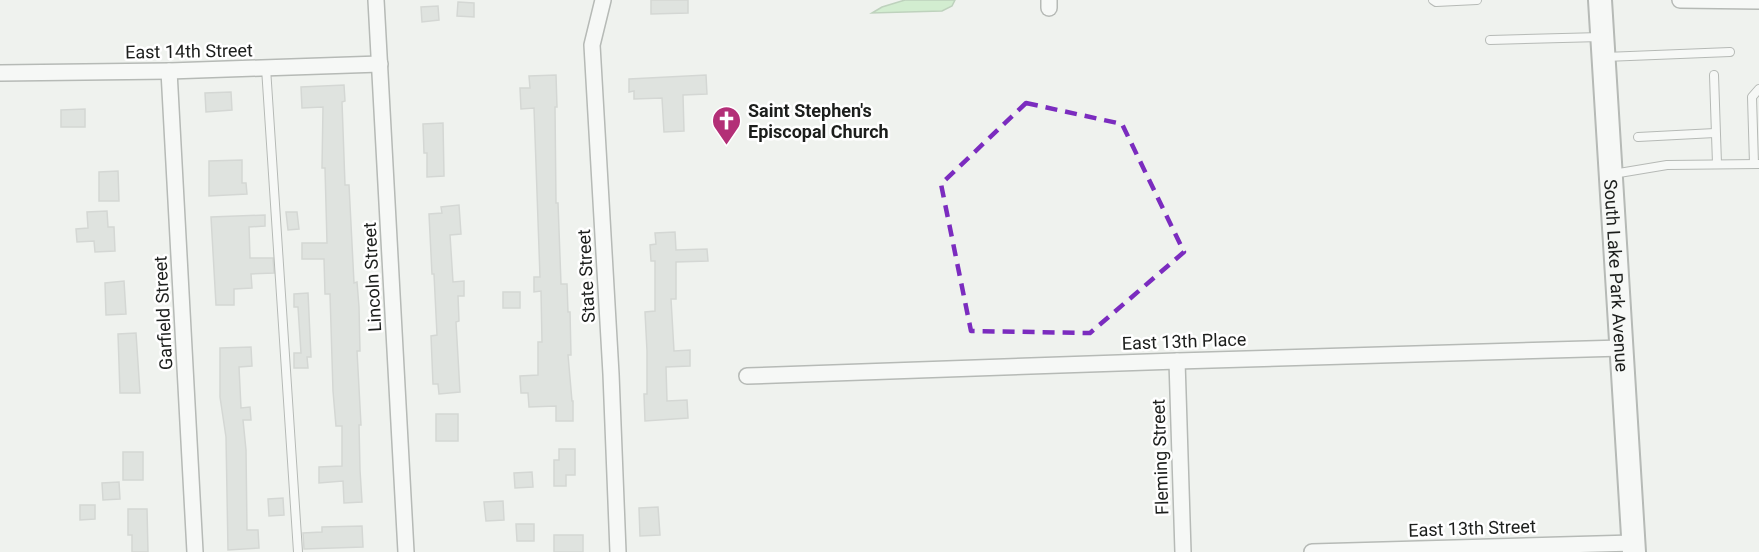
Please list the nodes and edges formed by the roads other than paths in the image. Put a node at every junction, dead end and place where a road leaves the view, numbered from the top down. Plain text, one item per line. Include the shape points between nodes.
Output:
1 (376, 0) edge
2 (603, 0) edge
3 (1478, 0) edge
4 (1600, 0) edge
5 (1680, 0) edge
6 (1435, 1) edge
7 (1759, 2) edge
8 (1490, 40) dead end
9 (1603, 47) junction
10 (1730, 52) dead end
11 (380, 64) junction
12 (266, 68) junction
13 (169, 71) junction
14 (0, 73) edge
15 (1714, 75) dead end
16 (1759, 88) edge
17 (1716, 133) junction
18 (1638, 137) dead end
19 (1717, 164) junction
20 (1757, 164) edge
21 (1611, 174) junction
22 (1622, 348) junction
23 (1177, 361) junction
24 (747, 376) dead end
25 (1634, 548) edge
26 (195, 552) edge
27 (298, 552) edge
28 (406, 552) edge
29 (618, 552) edge
30 (1183, 552) edge
31 (1312, 552) edge

1 - 11 street, Lincoln Street
2 - 29 street, State Street via 592,45
3 - 6 lane
4 - 9 main road, South Lake Park Avenue
5 - 7 street
8 - 9 lane
9 - 10 lane
9 - 21 main road, South Lake Park Avenue
11 - 12 street, East 14th Street
11 - 28 street, Lincoln Street
12 - 13 street, East 14th Street
12 - 27 lane
13 - 14 street, East 14th Street
13 - 26 street, Garfield Street
15 - 17 lane
16 - 20 lane via 1752,97
17 - 18 lane
17 - 19 lane
19 - 20 lane
19 - 21 lane via 1667,165
21 - 22 main road, South Lake Park Avenue
22 - 23 street, East 13th Place
22 - 25 main road, South Lake Park Avenue
23 - 24 street, East 13th Place
23 - 30 street, Fleming Street
25 - 31 street, East 13th Street

